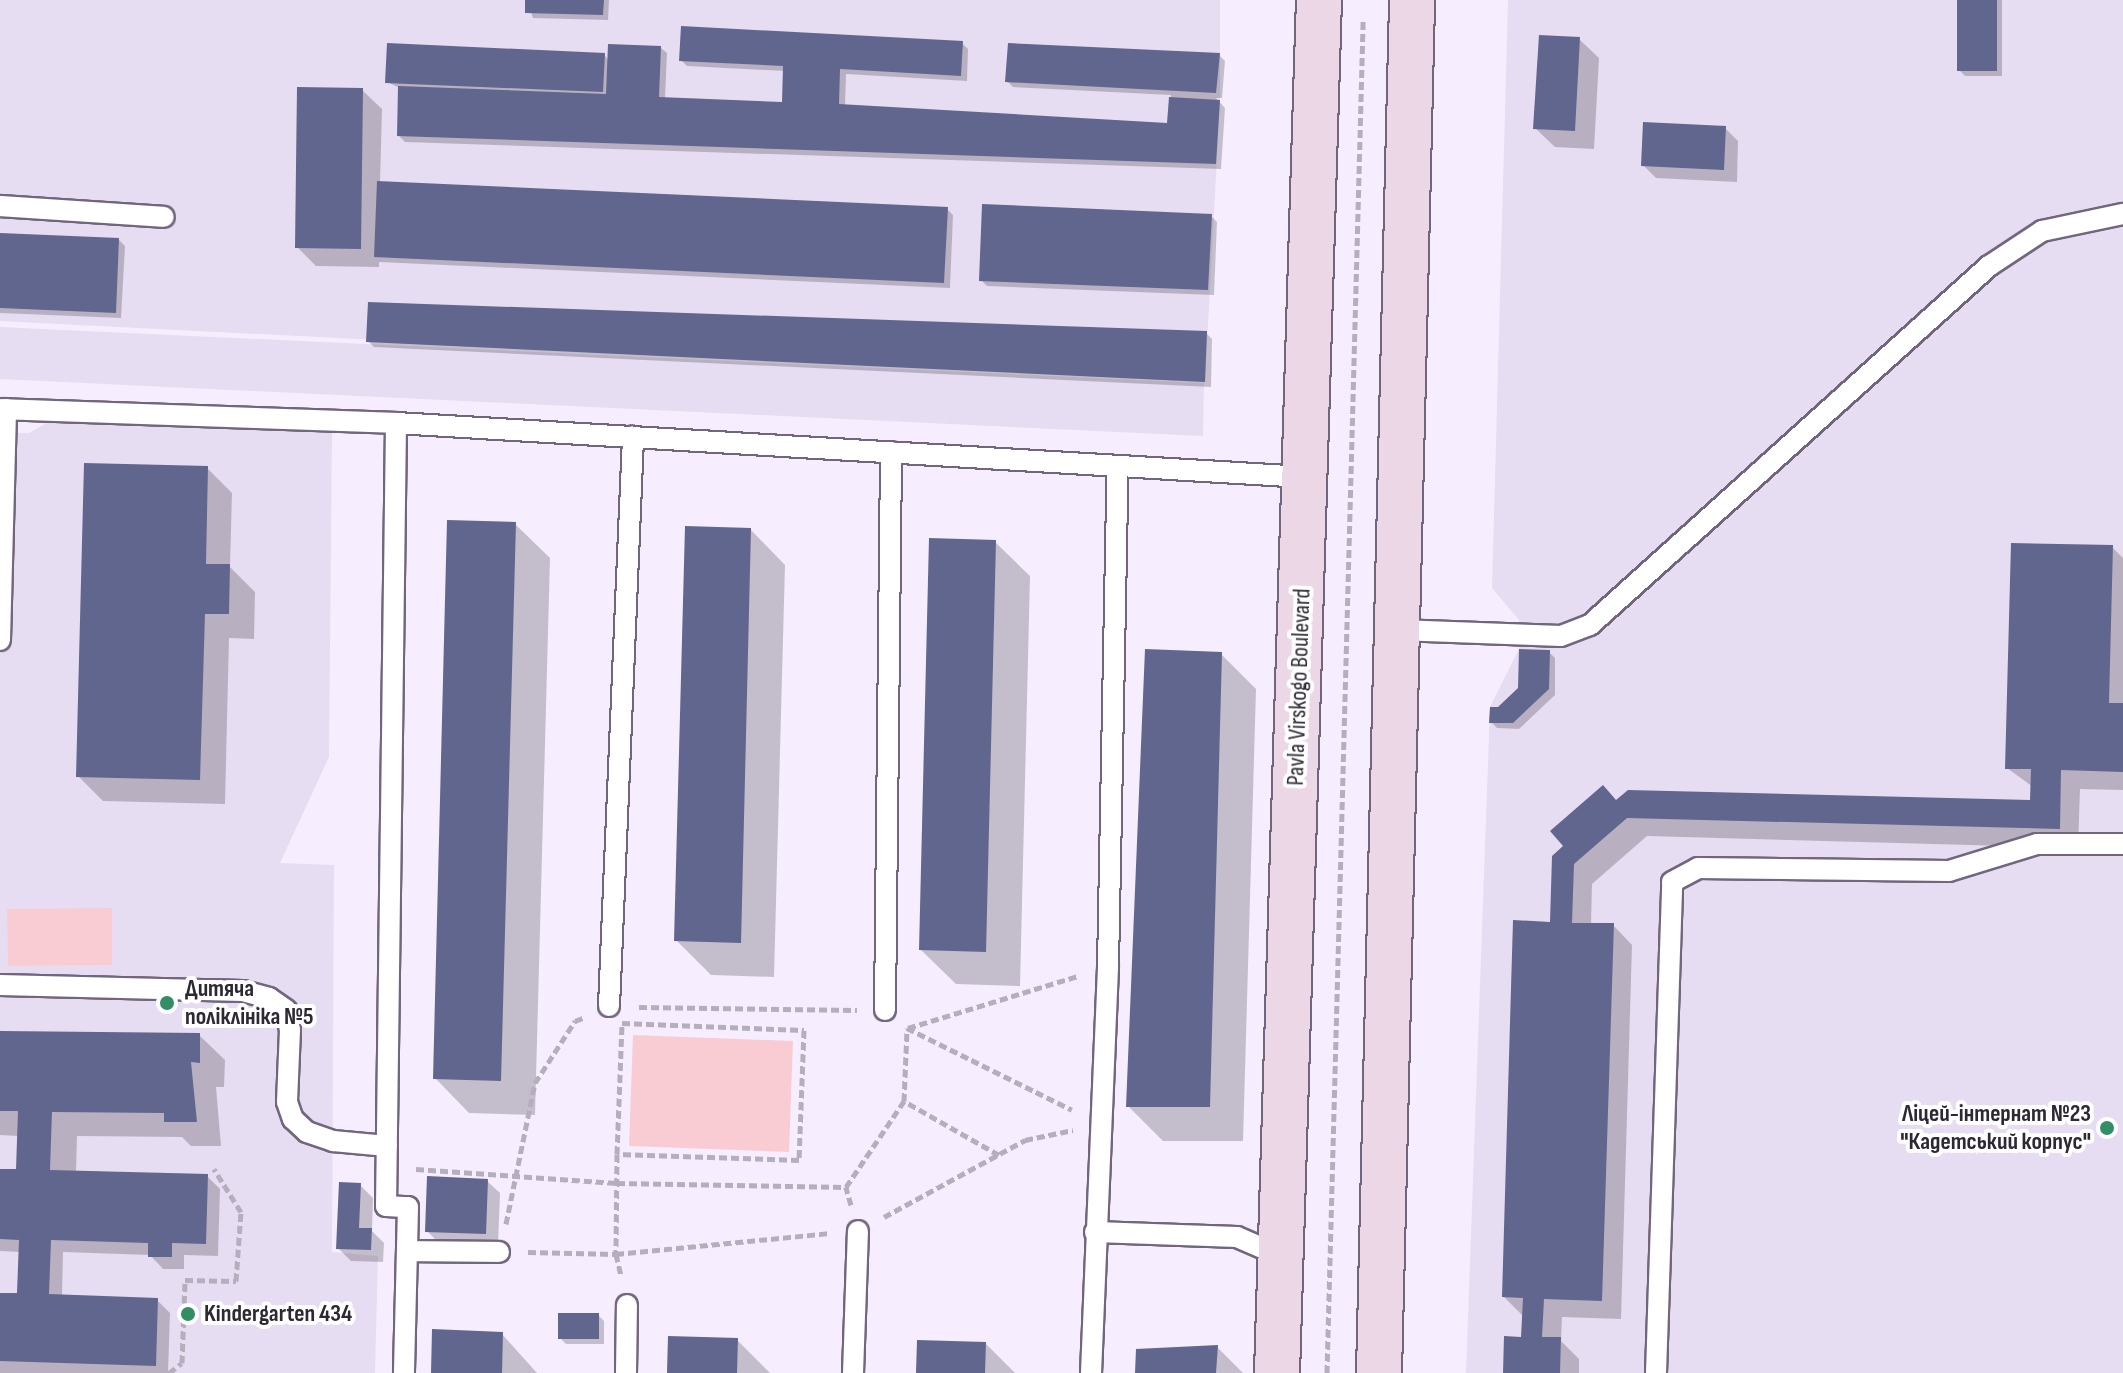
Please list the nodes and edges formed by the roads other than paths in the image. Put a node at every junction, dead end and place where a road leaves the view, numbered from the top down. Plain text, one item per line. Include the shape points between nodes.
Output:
1 (1319, 0) edge
2 (1412, 0) edge
3 (0, 206) edge
4 (2123, 214) edge
5 (164, 217) dead end
6 (3, 409) edge
7 (396, 423) junction
8 (633, 437) junction
9 (891, 452) junction
10 (1118, 468) junction
11 (1306, 477) junction
12 (1398, 630) junction
13 (0, 640) edge
14 (2123, 844) edge
15 (0, 985) edge
16 (609, 1006) road end
17 (885, 1010) dead end
18 (387, 1146) junction
19 (858, 1231) road end
20 (1095, 1232) junction
21 (408, 1251) junction
22 (499, 1252) road end
23 (1281, 1256) junction
24 (627, 1305) road end
25 (404, 1373) edge
26 (626, 1373) edge
27 (853, 1373) edge
28 (1091, 1373) edge
29 (1277, 1373) edge
30 (1379, 1373) edge
31 (1656, 1373) edge

1 - 11 street, Pavla Virskogo Boulevard
2 - 12 street
3 - 5 lane
4 - 12 lane via 2042,231 1989,266 1590,625 1561,636
6 - 7 lane
6 - 13 lane
7 - 8 lane
7 - 18 lane
8 - 9 lane
8 - 16 lane
9 - 10 lane
9 - 17 lane
10 - 11 lane
10 - 20 lane
11 - 23 street, Pavla Virskogo Boulevard
12 - 30 street
14 - 31 lane via 2037,844 1949,871 1698,868 1672,882
15 - 18 lane via 243,991 269,998 286,1010 290,1030 287,1102 293,1119 307,1132 333,1141
18 - 21 lane via 386,1206 408,1207
19 - 27 lane
20 - 23 lane via 1237,1237
20 - 28 lane
21 - 22 lane
21 - 25 lane
23 - 29 street, Pavla Virskogo Boulevard
24 - 26 lane

